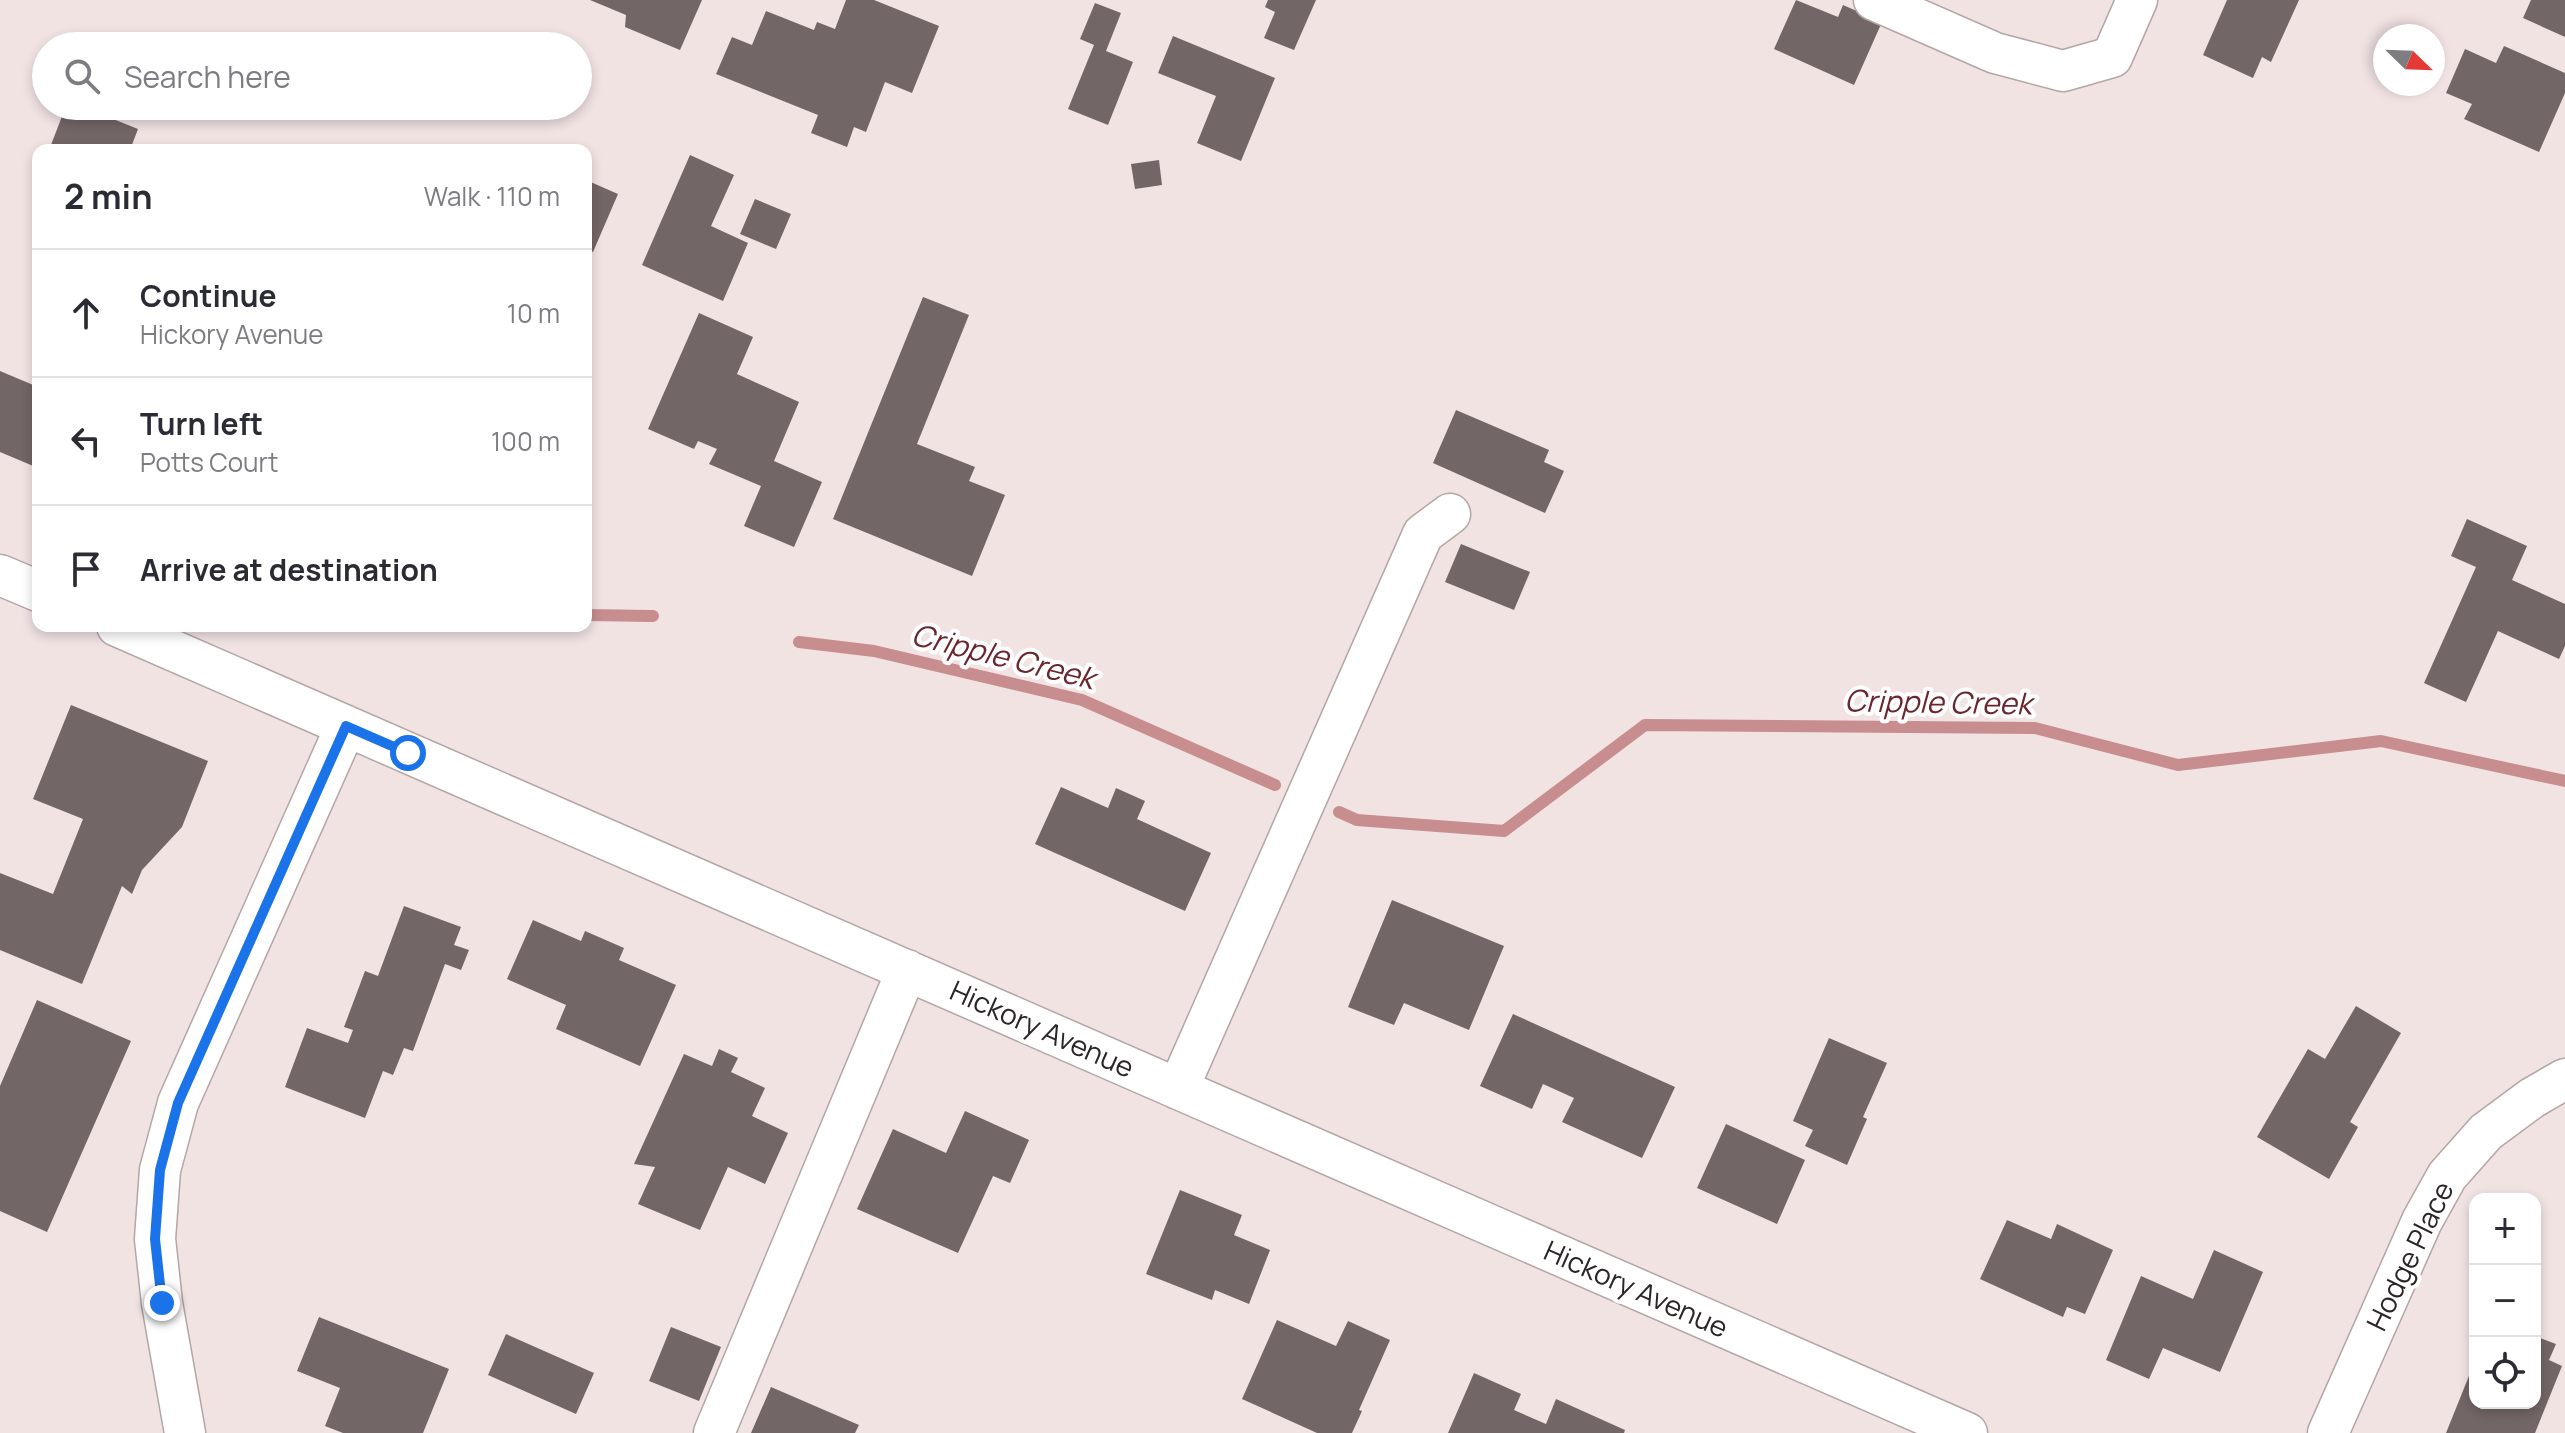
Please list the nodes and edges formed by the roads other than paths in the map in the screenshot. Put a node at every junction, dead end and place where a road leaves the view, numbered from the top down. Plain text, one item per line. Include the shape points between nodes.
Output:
1 (1874, 0) edge
2 (2137, 0) edge
3 (1450, 514) dead end
4 (0, 575) edge
5 (32, 588) edge
6 (131, 632) edge
7 (346, 726) junction
8 (907, 970) junction
9 (2565, 1079) edge
10 (1178, 1089) junction
11 (185, 1433) edge
12 (714, 1433) edge
13 (1967, 1433) edge
14 (2328, 1433) edge

1 - 2 street via 1995,53 2063,71 2112,57
3 - 10 street via 1423,534
4 - 5 street
6 - 7 street, Hickory Avenue
7 - 8 street, Hickory Avenue
7 - 11 street via 178,1103 160,1170 155,1239
8 - 10 street, Hickory Avenue
8 - 12 street
9 - 14 street, Hodge Place via 2486,1132 2447,1176
10 - 13 street, Hickory Avenue

